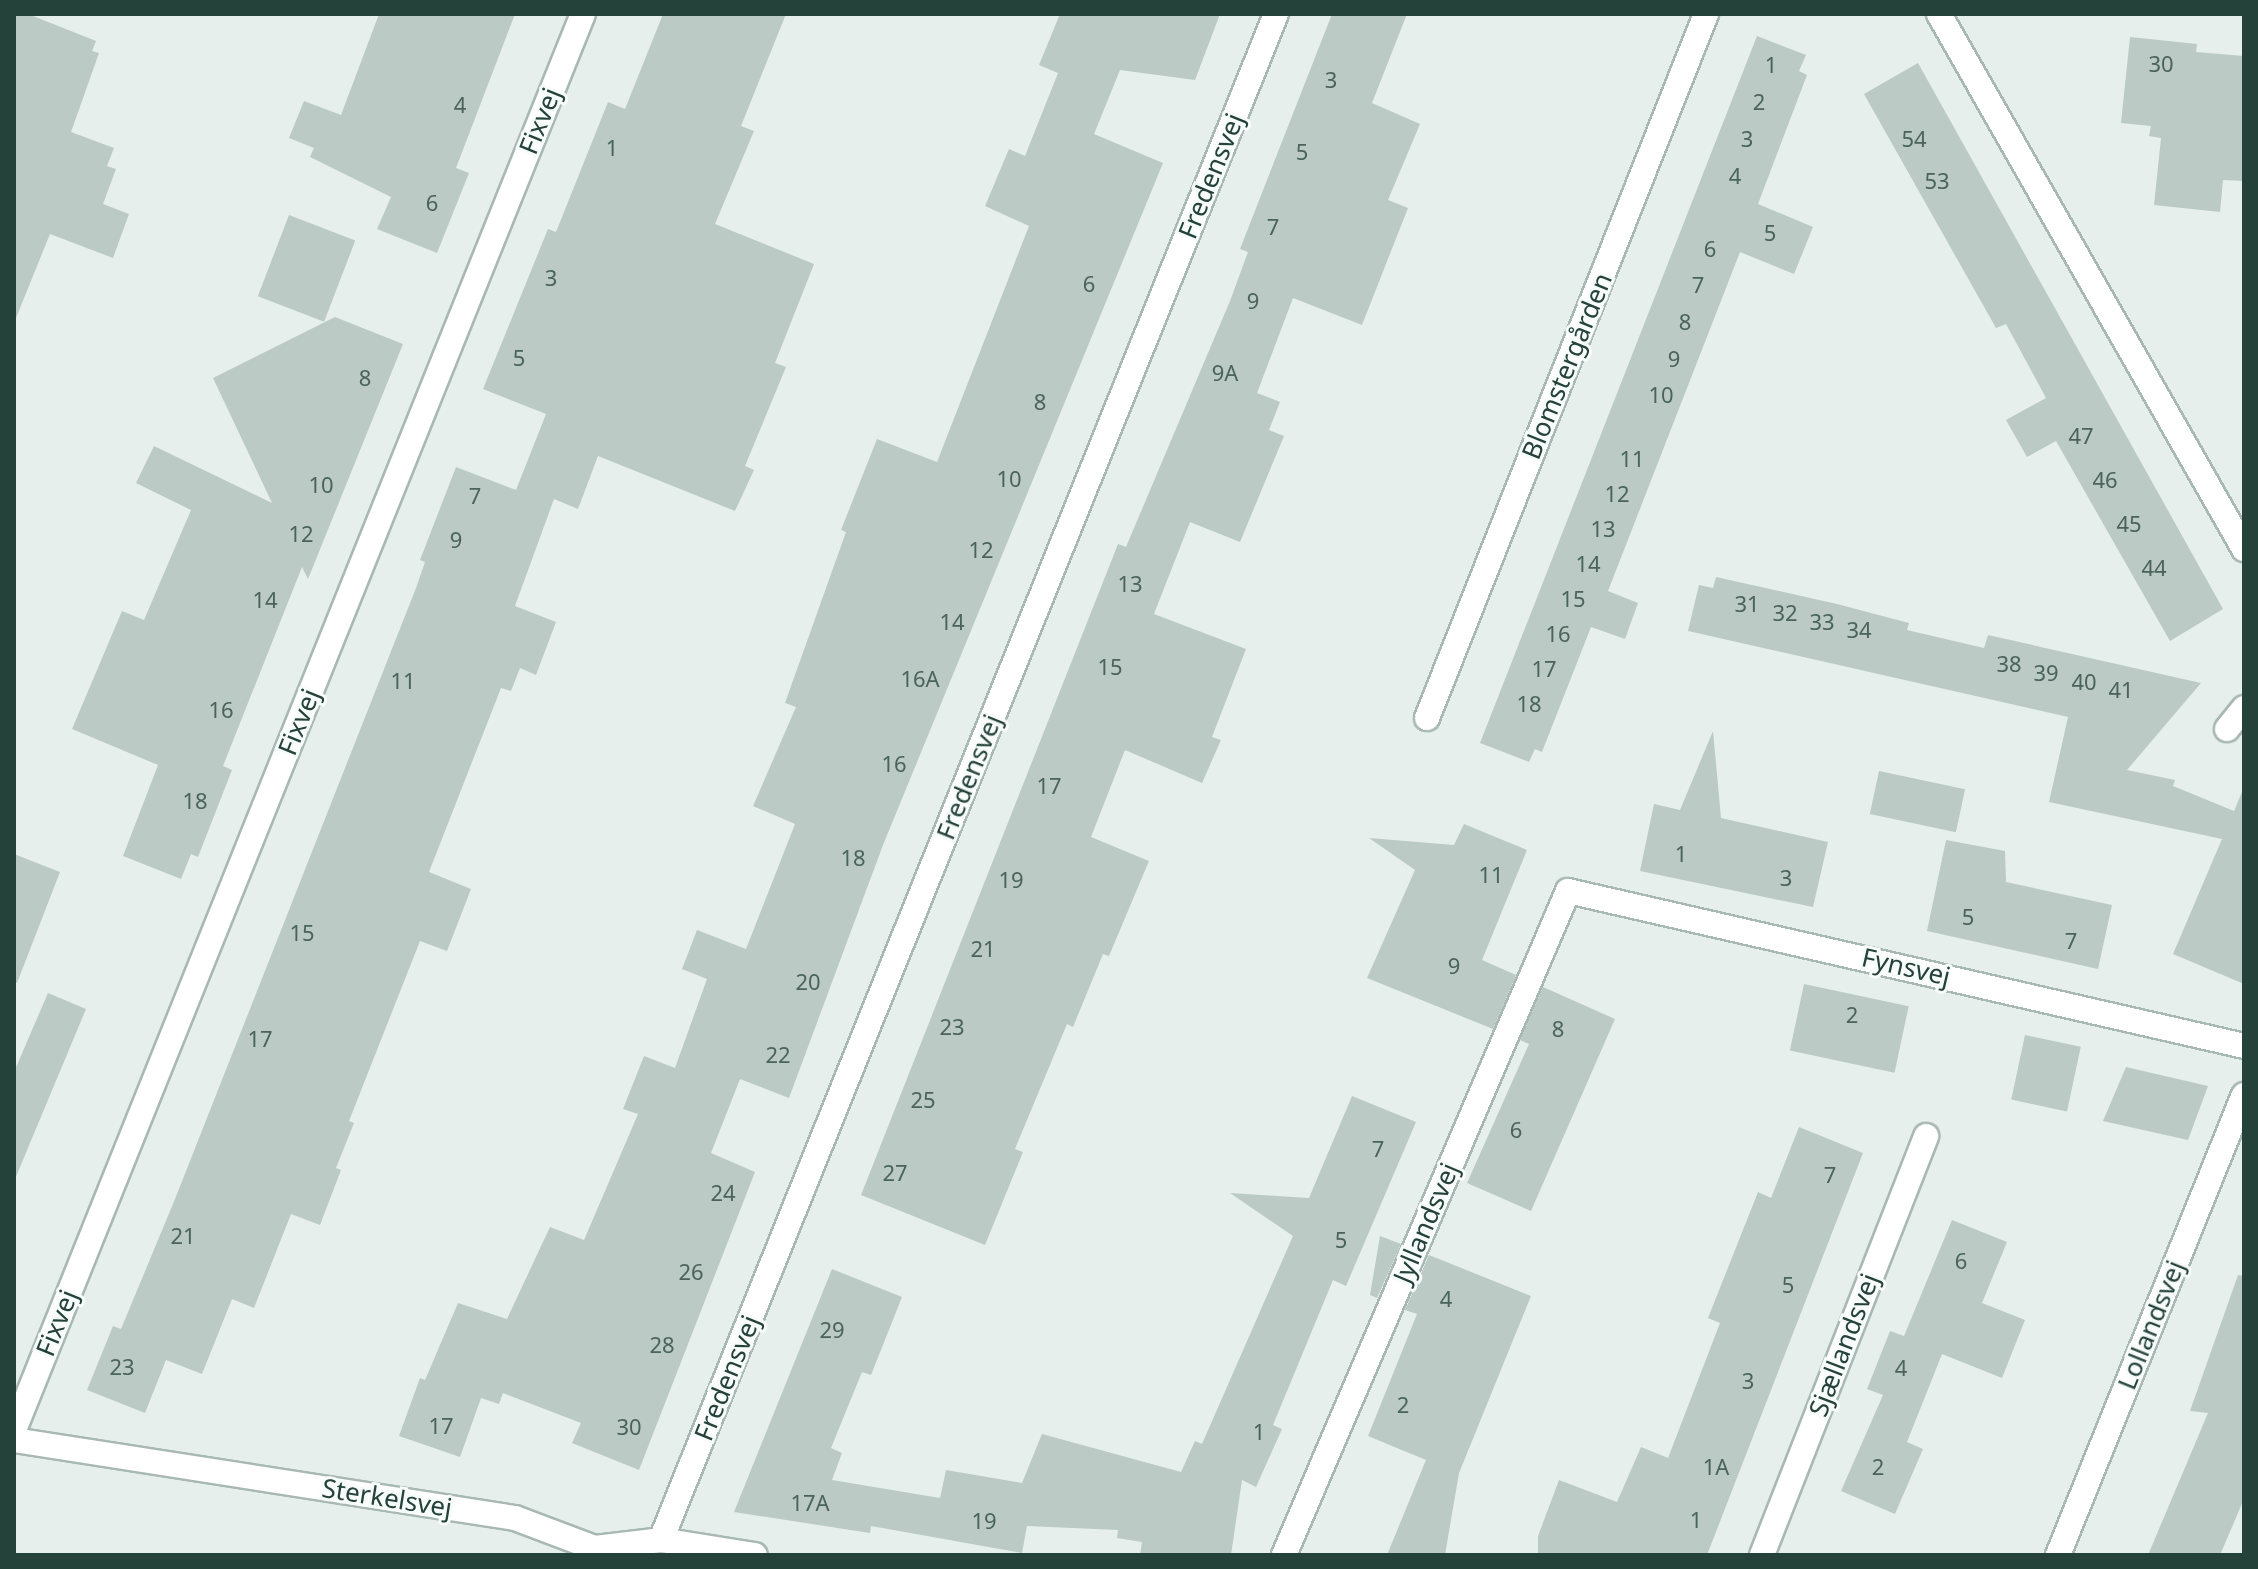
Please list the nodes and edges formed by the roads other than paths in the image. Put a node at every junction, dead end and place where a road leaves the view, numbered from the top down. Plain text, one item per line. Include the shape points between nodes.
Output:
1 (583, 14) edge
2 (1276, 14) edge
3 (1706, 14) edge
4 (1939, 14) edge
5 (2244, 549) edge
6 (2244, 708) edge
7 (1427, 718) dead end
8 (2227, 729) dead end
9 (1568, 891) joint
10 (2244, 1046) edge
11 (2244, 1095) edge
12 (1926, 1136) dead end
13 (14, 1430) edge
14 (14, 1440) edge
15 (661, 1540) junction
16 (593, 1551) edge
17 (755, 1555) edge
18 (1284, 1555) edge
19 (1762, 1555) edge
20 (2058, 1555) edge

1 - 13 street, Fixvej
2 - 15 street, Fredensvej
3 - 7 street, Blomstergården
4 - 5 street
6 - 8 street
9 - 10 street, Fynsvej
9 - 18 street, Jyllandsvej
11 - 20 street, Lollandsvej
12 - 19 street, Sjællandsvej
14 - 16 street, Sterkelsvej via 515,1518
15 - 16 street, Sterkelsvej
15 - 17 street, Sterkelsvej

